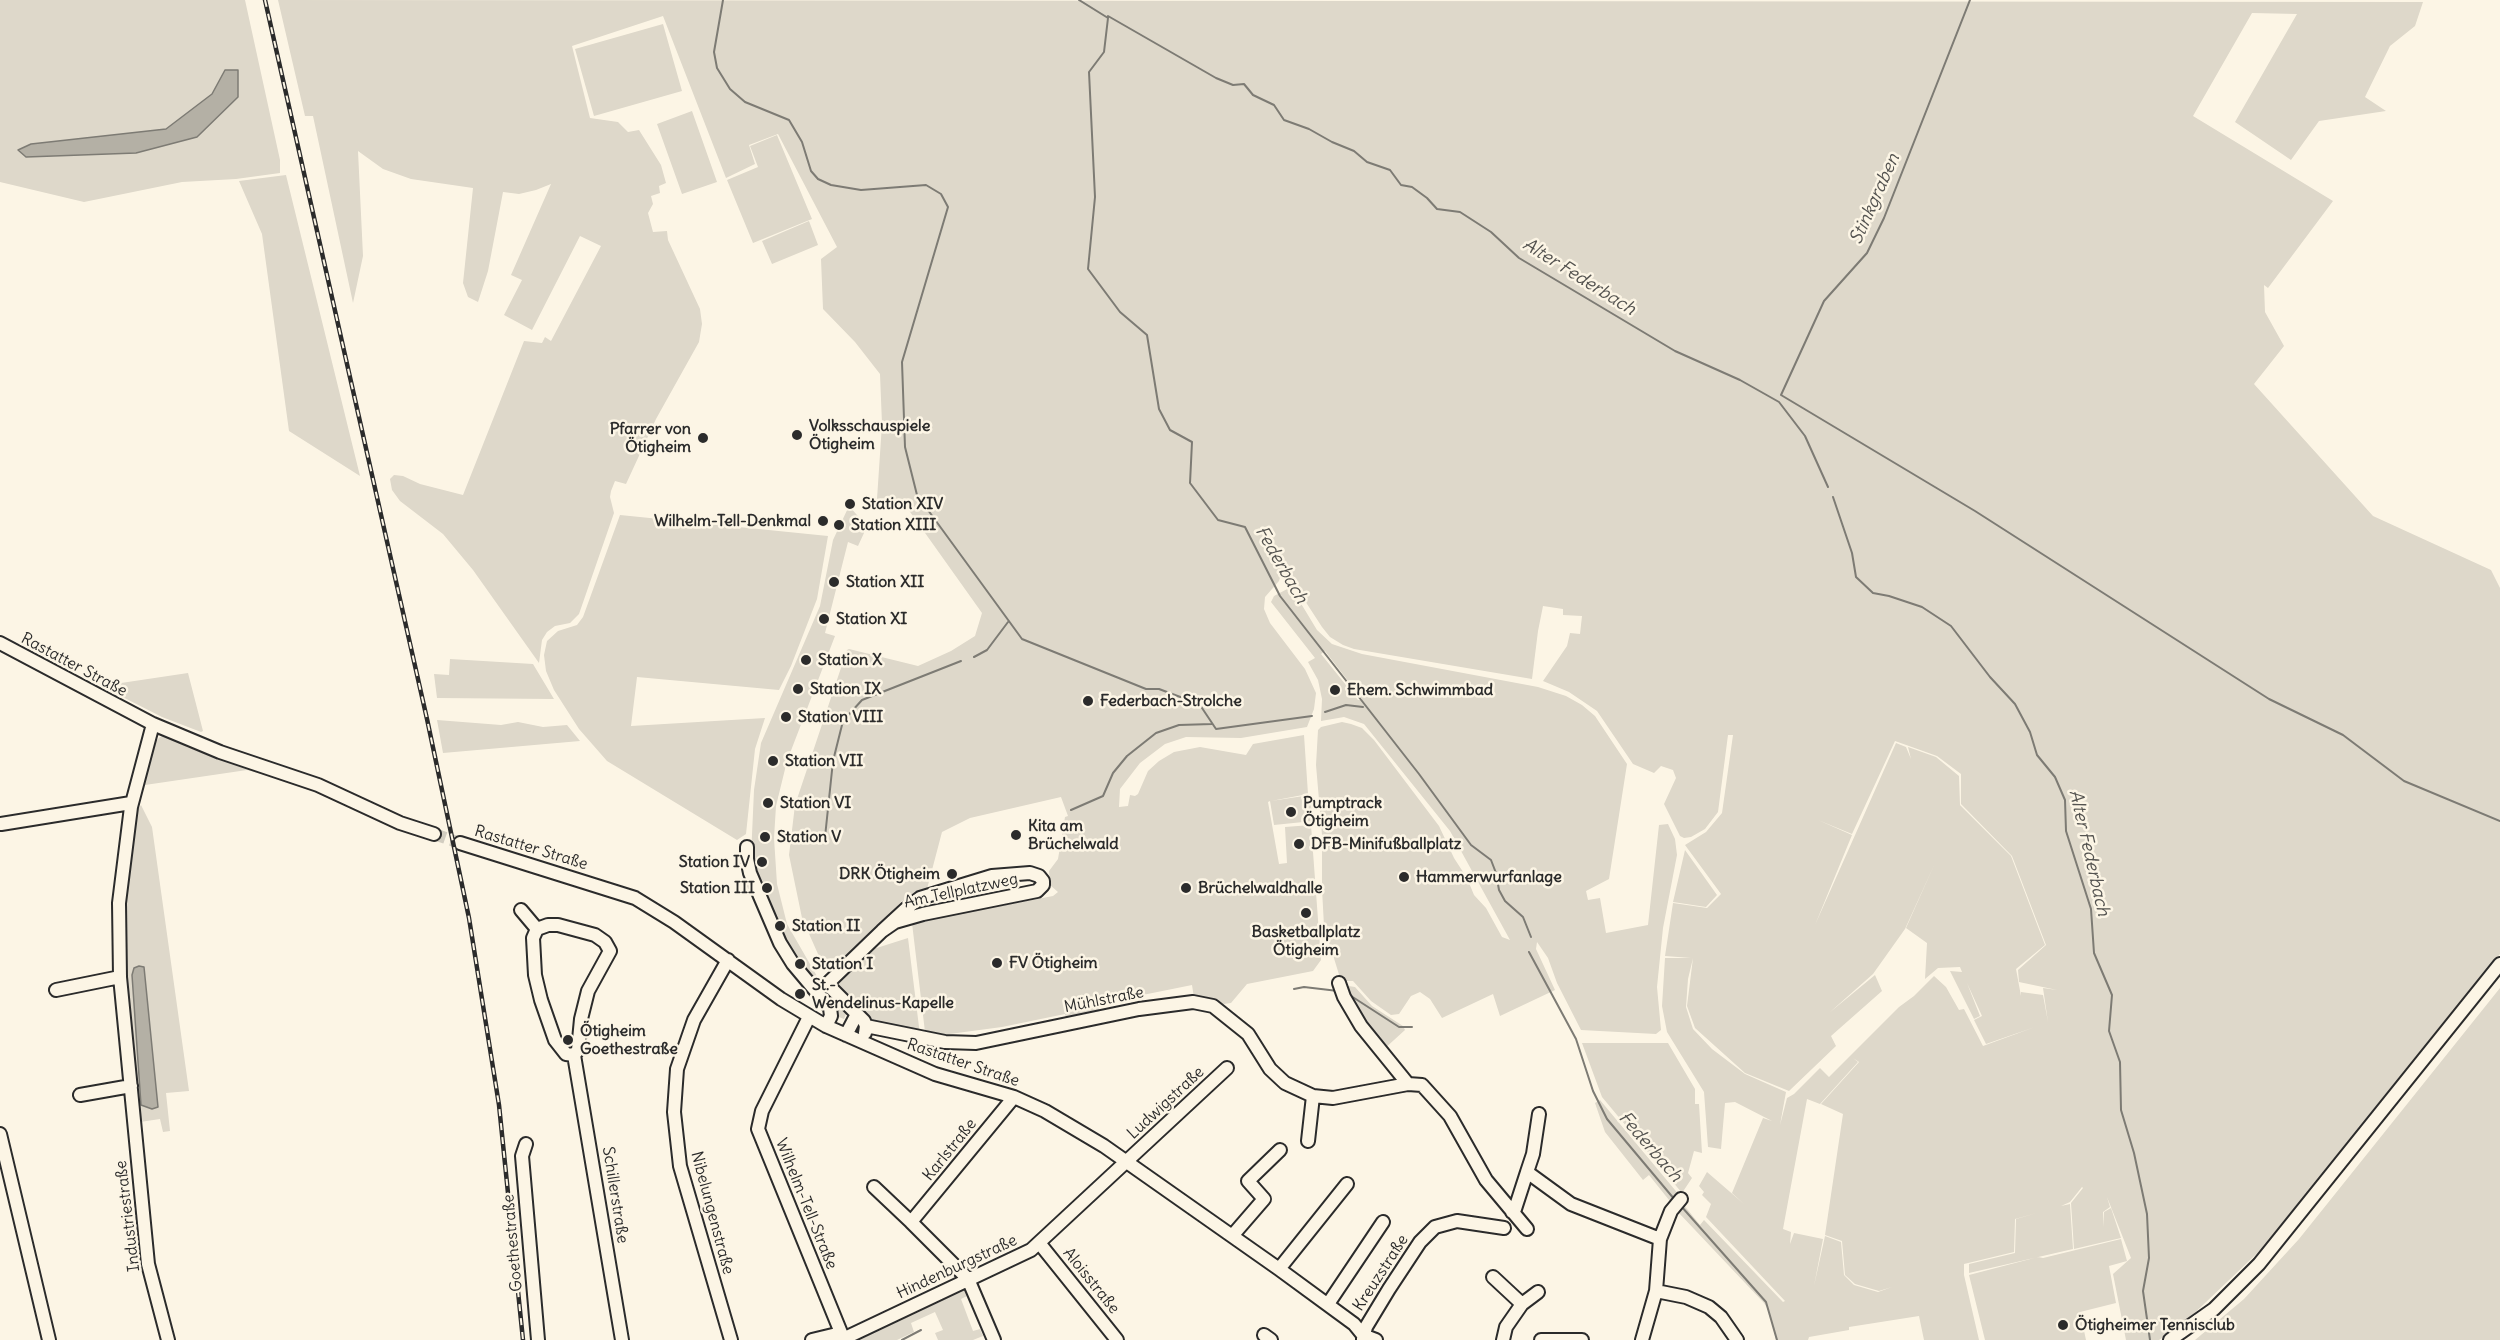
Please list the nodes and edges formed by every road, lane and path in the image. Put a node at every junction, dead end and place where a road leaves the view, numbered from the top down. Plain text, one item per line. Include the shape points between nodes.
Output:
1 (0, 643) edge
2 (153, 724) junction
3 (131, 803) junction
4 (1, 824) edge
5 (434, 834) tunnel mouth
6 (460, 843) tunnel mouth
7 (747, 847) dead end
8 (521, 910) dead end
9 (537, 929) junction
10 (882, 931) junction
11 (728, 960) junction
12 (2500, 964) edge
13 (120, 977) junction
14 (1339, 983) dead end
15 (56, 990) dead end
16 (857, 1014) junction
17 (809, 1017) junction
18 (826, 1026) junction
19 (866, 1026) junction
20 (846, 1035) junction
21 (861, 1042) junction
22 (574, 1055) junction
23 (1227, 1068) dead end
24 (1408, 1084) junction
25 (131, 1086) junction
26 (80, 1095) dead end
27 (1313, 1096) junction
28 (1014, 1097) junction
29 (1539, 1114) dead end
30 (0, 1134) edge
31 (1308, 1141) dead end
32 (526, 1144) dead end
33 (1280, 1150) dead end
34 (1127, 1162) junction
35 (1527, 1172) junction
36 (1347, 1184) dead end
37 (874, 1187) dead end
38 (1678, 1203) dead end
39 (1512, 1212) junction
40 (911, 1222) junction
41 (1383, 1222) dead end
42 (1504, 1228) dead end
43 (1527, 1229) dead end
44 (1232, 1236) junction
45 (1660, 1239) junction
46 (1040, 1244) junction
47 (1279, 1269) junction
48 (1493, 1277) dead end
49 (968, 1279) junction
50 (1656, 1291) junction
51 (1538, 1292) dead end
52 (1328, 1304) junction
53 (1522, 1304) junction
54 (843, 1337) edge
55 (1363, 1338) edge
56 (49, 1340) edge
57 (168, 1340) edge
58 (538, 1340) edge
59 (622, 1340) edge
60 (731, 1340) edge
61 (812, 1340) edge
62 (994, 1340) edge
63 (1117, 1340) edge
64 (1376, 1340) edge
65 (1503, 1340) edge
66 (1541, 1340) edge
67 (1582, 1340) edge
68 (1642, 1340) edge
69 (1737, 1340) edge
70 (2170, 1340) edge

1 - 2 street, Rastatter Straße
2 - 3 street, Industriestraße
2 - 5 street, Rastatter Straße via 318,785
3 - 4 street
3 - 13 street, Industriestraße via 119,903
6 - 11 street, Rastatter Straße via 635,898
7 - 18 street via 750,873 780,943 830,1008
8 - 9 street
9 - 22 street via 532,951 545,1016 560,1048
9 - 22 street, Schillerstraße via 548,925 577,929 605,942 609,951 588,990
10 - 10 street, Am Tellplatzweg via 923,914 1037,891 1043,881 1030,873 992,876 920,898
10 - 16 street, Am Tellplatzweg via 827,984
11 - 17 street, Rastatter Straße
11 - 60 street, Nibelungenstraße via 694,1020 677,1069 674,1112 680,1166
12 - 70 street via 2259,1264 2214,1308
13 - 15 street
13 - 25 street, Industriestraße
14 - 24 street via 1361,1026
16 - 19 street, Am Tellplatzweg
16 - 20 street
17 - 18 street, Rastatter Straße
17 - 54 street, Wilhelm-Tell-Straße via 762,1111 759,1129
18 - 20 street, Rastatter Straße
19 - 21 street
19 - 27 street, Mühlstraße via 945,1042 976,1042 1193,1002 1213,1006 1236,1022 1270,1069 1285,1083
20 - 21 street, Rastatter Straße
21 - 28 street, Rastatter Straße via 935,1074
22 - 59 street, Schillerstraße
23 - 34 street, Ludwigstraße
24 - 27 street, Mühlstraße via 1333,1098
24 - 39 street via 1422,1085 1450,1116 1486,1180
25 - 26 street
25 - 57 street, Industriestraße via 148,1264
27 - 31 street
28 - 34 street, Rastatter Straße via 1060,1119
28 - 40 street, Karlstraße
29 - 35 street
30 - 56 street
32 - 58 street, Goethestraße via 522,1156
33 - 44 street via 1248,1181 1264,1199
34 - 44 street, Rastatter Straße
34 - 46 street, Hindenburgstraße
35 - 39 street
35 - 45 street via 1571,1204
36 - 47 street
37 - 40 street
38 - 45 street
39 - 43 street
40 - 49 street
41 - 52 street
42 - 55 street, Kreuzstraße via 1457,1221 1435,1227 1420,1242
44 - 47 street, Rastatter Straße
45 - 50 street
46 - 49 street, Hindenburgstraße
46 - 63 street, Aloisstraße
47 - 52 street, Rastatter Straße
48 - 53 street
49 - 54 street, Hindenburgstraße
49 - 62 street
50 - 68 street
50 - 69 street via 1709,1307
51 - 53 street
52 - 55 street, Rastatter Straße via 1354,1324
53 - 65 street via 1506,1327
54 - 61 street, Hindenburgstraße
55 - 64 street
66 - 67 street

